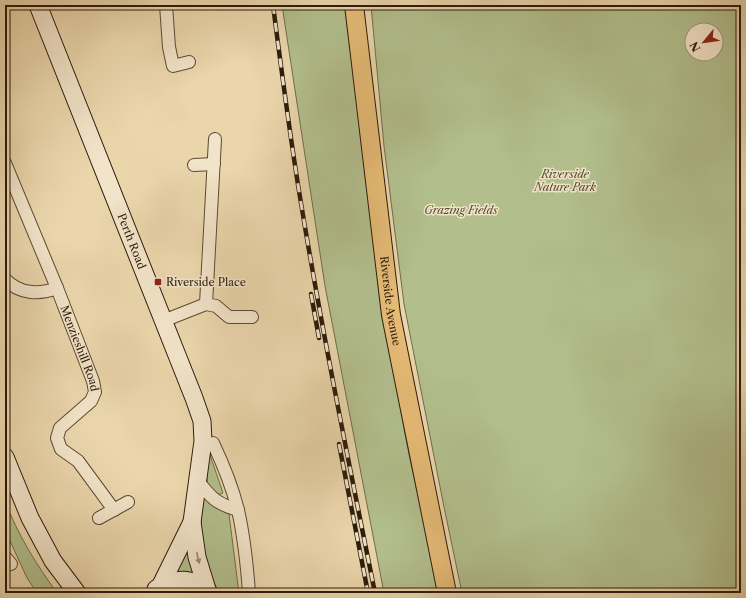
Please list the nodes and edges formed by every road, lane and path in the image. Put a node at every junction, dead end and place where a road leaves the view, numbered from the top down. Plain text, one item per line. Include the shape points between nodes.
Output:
1 (38, 5) edge
2 (166, 5) edge
3 (354, 5) edge
4 (189, 62) dead end
5 (215, 139) dead end
6 (5, 163) edge
7 (214, 164) junction
8 (194, 165) dead end
9 (5, 279) edge
10 (57, 288) junction
11 (206, 304) junction
12 (252, 317) dead end
13 (163, 321) junction
14 (213, 443) dead end
15 (5, 457) edge
16 (198, 481) junction
17 (128, 502) dead end
18 (114, 510) junction
19 (238, 510) junction
20 (99, 518) dead end
21 (192, 522) junction
22 (155, 590) edge
23 (77, 593) edge
24 (208, 593) edge
25 (249, 593) edge
26 (448, 593) edge

1 - 13 street, Perth Road
2 - 4 street via 173,66
3 - 26 main road, Riverside Avenue via 391,315
5 - 7 street
6 - 10 street, Menzieshill Road
7 - 8 street
7 - 11 street
9 - 10 street via 21,290 35,293
10 - 18 street, Menzieshill Road via 95,392 91,401 60,428 57,438 62,449 78,461
11 - 12 street via 216,306 229,317
11 - 13 street
13 - 16 street, Perth Road via 202,421 203,441
14 - 19 street via 226,471
15 - 23 street via 30,518 53,561
16 - 19 street via 209,495 223,506
16 - 21 street, Perth Road
17 - 18 street
18 - 20 street
19 - 25 street
21 - 22 street, Perth Road
21 -> 24 street, Perth Road via 197,558
22 - 24 street, Perth Road via 177,580 193,582

